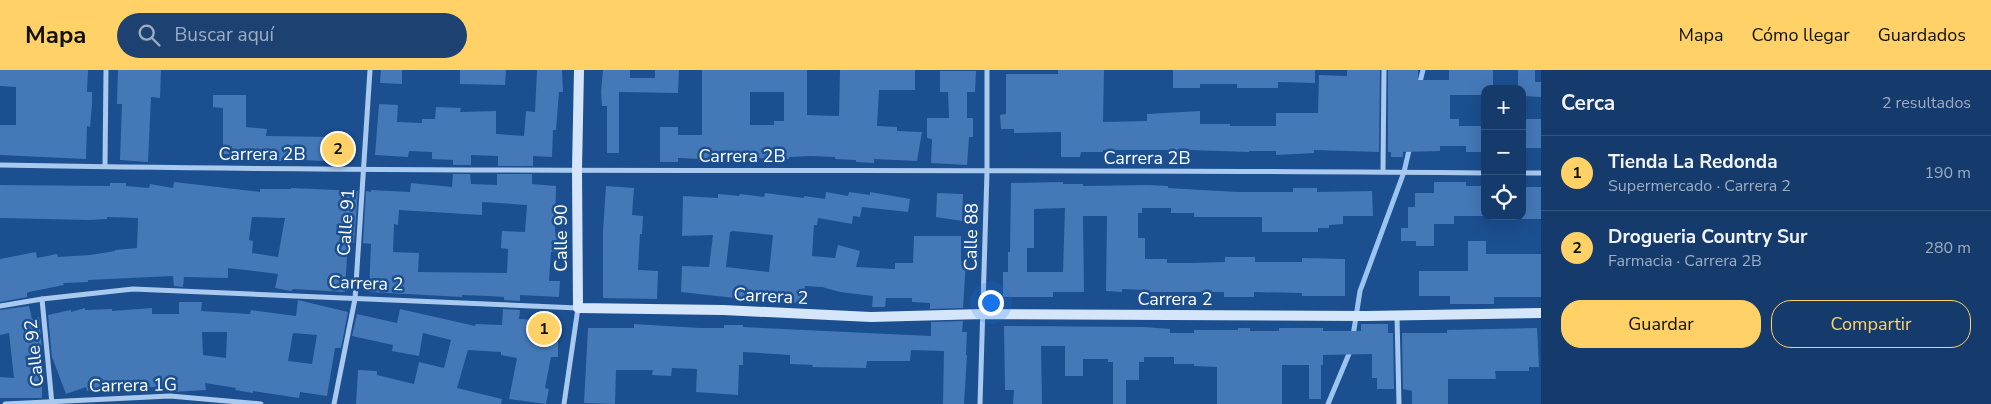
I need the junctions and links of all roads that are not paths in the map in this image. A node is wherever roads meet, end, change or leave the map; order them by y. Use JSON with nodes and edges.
{"nodes":[{"id":1,"x":106,"y":70,"type":"edge"},
{"id":2,"x":370,"y":70,"type":"edge"},
{"id":3,"x":579,"y":70,"type":"edge"},
{"id":4,"x":987,"y":70,"type":"edge"},
{"id":5,"x":1384,"y":70,"type":"edge"},
{"id":6,"x":0,"y":164,"type":"edge"},
{"id":7,"x":105,"y":166,"type":"junction"},
{"id":8,"x":364,"y":168,"type":"junction"},
{"id":9,"x":577,"y":169,"type":"junction"},
{"id":10,"x":1383,"y":171,"type":"junction"},
{"id":11,"x":987,"y":172,"type":"junction"},
{"id":12,"x":1481,"y":173,"type":"edge"},
{"id":13,"x":1526,"y":173,"type":"edge"},
{"id":14,"x":1541,"y":173,"type":"edge"},
{"id":15,"x":42,"y":298,"type":"junction"},
{"id":16,"x":355,"y":298,"type":"junction"},
{"id":17,"x":0,"y":306,"type":"edge"},
{"id":18,"x":578,"y":308,"type":"junction"},
{"id":19,"x":1541,"y":312,"type":"edge"},
{"id":20,"x":983,"y":314,"type":"junction"},
{"id":21,"x":1397,"y":315,"type":"junction"},
{"id":22,"x":52,"y":403,"type":"edge"},
{"id":23,"x":5,"y":404,"type":"edge"},
{"id":24,"x":261,"y":404,"type":"edge"},
{"id":25,"x":334,"y":404,"type":"edge"},
{"id":26,"x":564,"y":404,"type":"edge"},
{"id":27,"x":980,"y":404,"type":"edge"},
{"id":28,"x":1399,"y":404,"type":"edge"}],
"edges":[{"from":1,"to":7,"type":"street"},
{"from":2,"to":8,"type":"street","name":"Calle 91"},
{"from":3,"to":9,"type":"street","name":"Calle 90"},
{"from":4,"to":11,"type":"street","name":"Calle 88"},
{"from":5,"to":10,"type":"street"},
{"from":6,"to":7,"type":"street","name":"Carrera 2B"},
{"from":7,"to":8,"type":"street","name":"Carrera 2B"},
{"from":8,"to":9,"type":"street","name":"Carrera 2B"},
{"from":8,"to":16,"type":"street","name":"Calle 91"},
{"from":9,"to":11,"type":"street","name":"Carrera 2B"},
{"from":9,"to":18,"type":"street","name":"Calle 90"},
{"from":10,"to":11,"type":"street","name":"Carrera 2B"},
{"from":10,"to":12,"type":"street","name":"Carrera 2B"},
{"from":11,"to":20,"type":"street","name":"Calle 88"},
{"from":13,"to":14,"type":"street"},
{"from":15,"to":16,"type":"street","name":"Carrera 2"},
{"from":15,"to":17,"type":"street","name":"Carrera 2"},
{"from":15,"to":22,"type":"street","name":"Calle 92"},
{"from":16,"to":18,"type":"street","name":"Carrera 2"},
{"from":16,"to":25,"type":"street","name":"Calle 91"},
{"from":18,"to":20,"type":"street","name":"Carrera 2"},
{"from":18,"to":26,"type":"street","name":"Calle 90"},
{"from":19,"to":21,"type":"street","name":"Carrera 2"},
{"from":20,"to":21,"type":"street","name":"Carrera 2"},
{"from":20,"to":27,"type":"street","name":"Calle 88"},
{"from":21,"to":28,"type":"street"},
{"from":22,"to":23,"type":"street","name":"Carrera 1G"},
{"from":22,"to":24,"type":"street","name":"Carrera 1G"}]}
